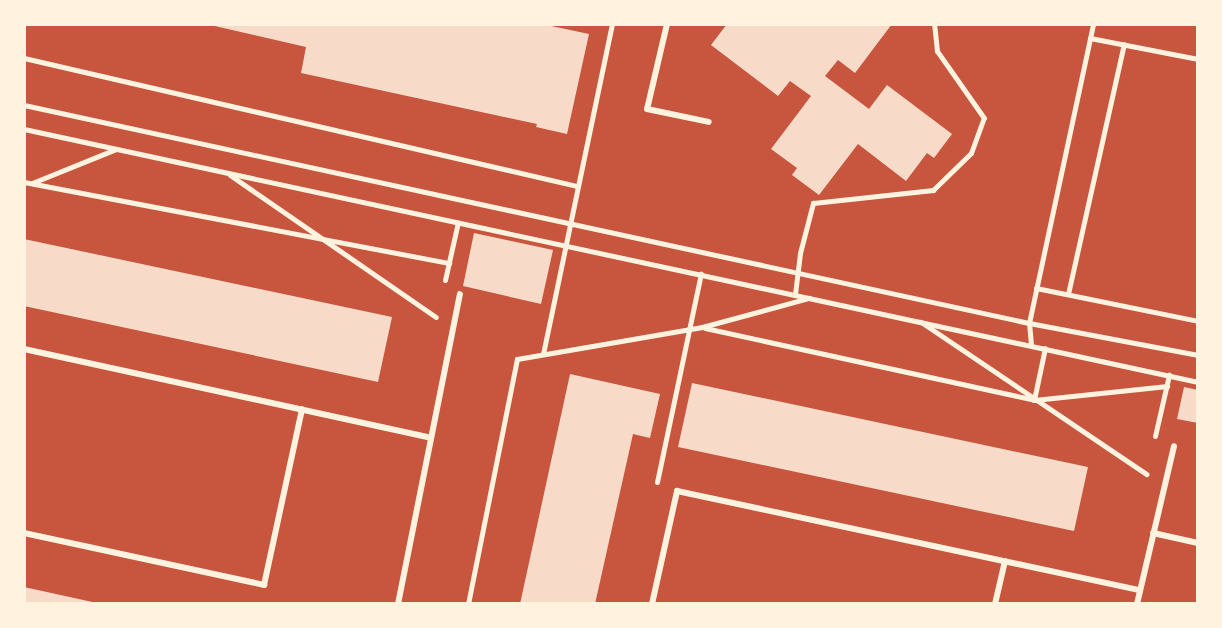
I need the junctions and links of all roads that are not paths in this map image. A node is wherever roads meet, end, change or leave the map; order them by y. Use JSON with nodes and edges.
{"nodes":[{"id":1,"x":667,"y":24,"type":"edge"},
{"id":2,"x":709,"y":122,"type":"dead end"},
{"id":3,"x":460,"y":294,"type":"dead end"},
{"id":4,"x":24,"y":349,"type":"edge"},
{"id":5,"x":302,"y":409,"type":"junction"},
{"id":6,"x":429,"y":437,"type":"junction"},
{"id":7,"x":1174,"y":446,"type":"dead end"},
{"id":8,"x":24,"y":533,"type":"edge"},
{"id":9,"x":1153,"y":533,"type":"junction"},
{"id":10,"x":1198,"y":543,"type":"edge"},
{"id":11,"x":1005,"y":561,"type":"junction"},
{"id":12,"x":1140,"y":590,"type":"junction"},
{"id":13,"x":398,"y":604,"type":"edge"},
{"id":14,"x":652,"y":604,"type":"edge"},
{"id":15,"x":995,"y":604,"type":"edge"},
{"id":16,"x":1137,"y":604,"type":"edge"}],
"edges":[{"from":1,"to":2,"type":"lane"},
{"from":3,"to":6,"type":"lane"},
{"from":4,"to":5,"type":"lane"},
{"from":5,"to":6,"type":"lane"},
{"from":5,"to":8,"type":"lane"},
{"from":6,"to":13,"type":"lane"},
{"from":7,"to":9,"type":"lane"},
{"from":9,"to":10,"type":"lane"},
{"from":9,"to":12,"type":"lane"},
{"from":11,"to":12,"type":"lane"},
{"from":11,"to":14,"type":"lane"},
{"from":11,"to":15,"type":"lane"},
{"from":12,"to":16,"type":"lane"}]}
